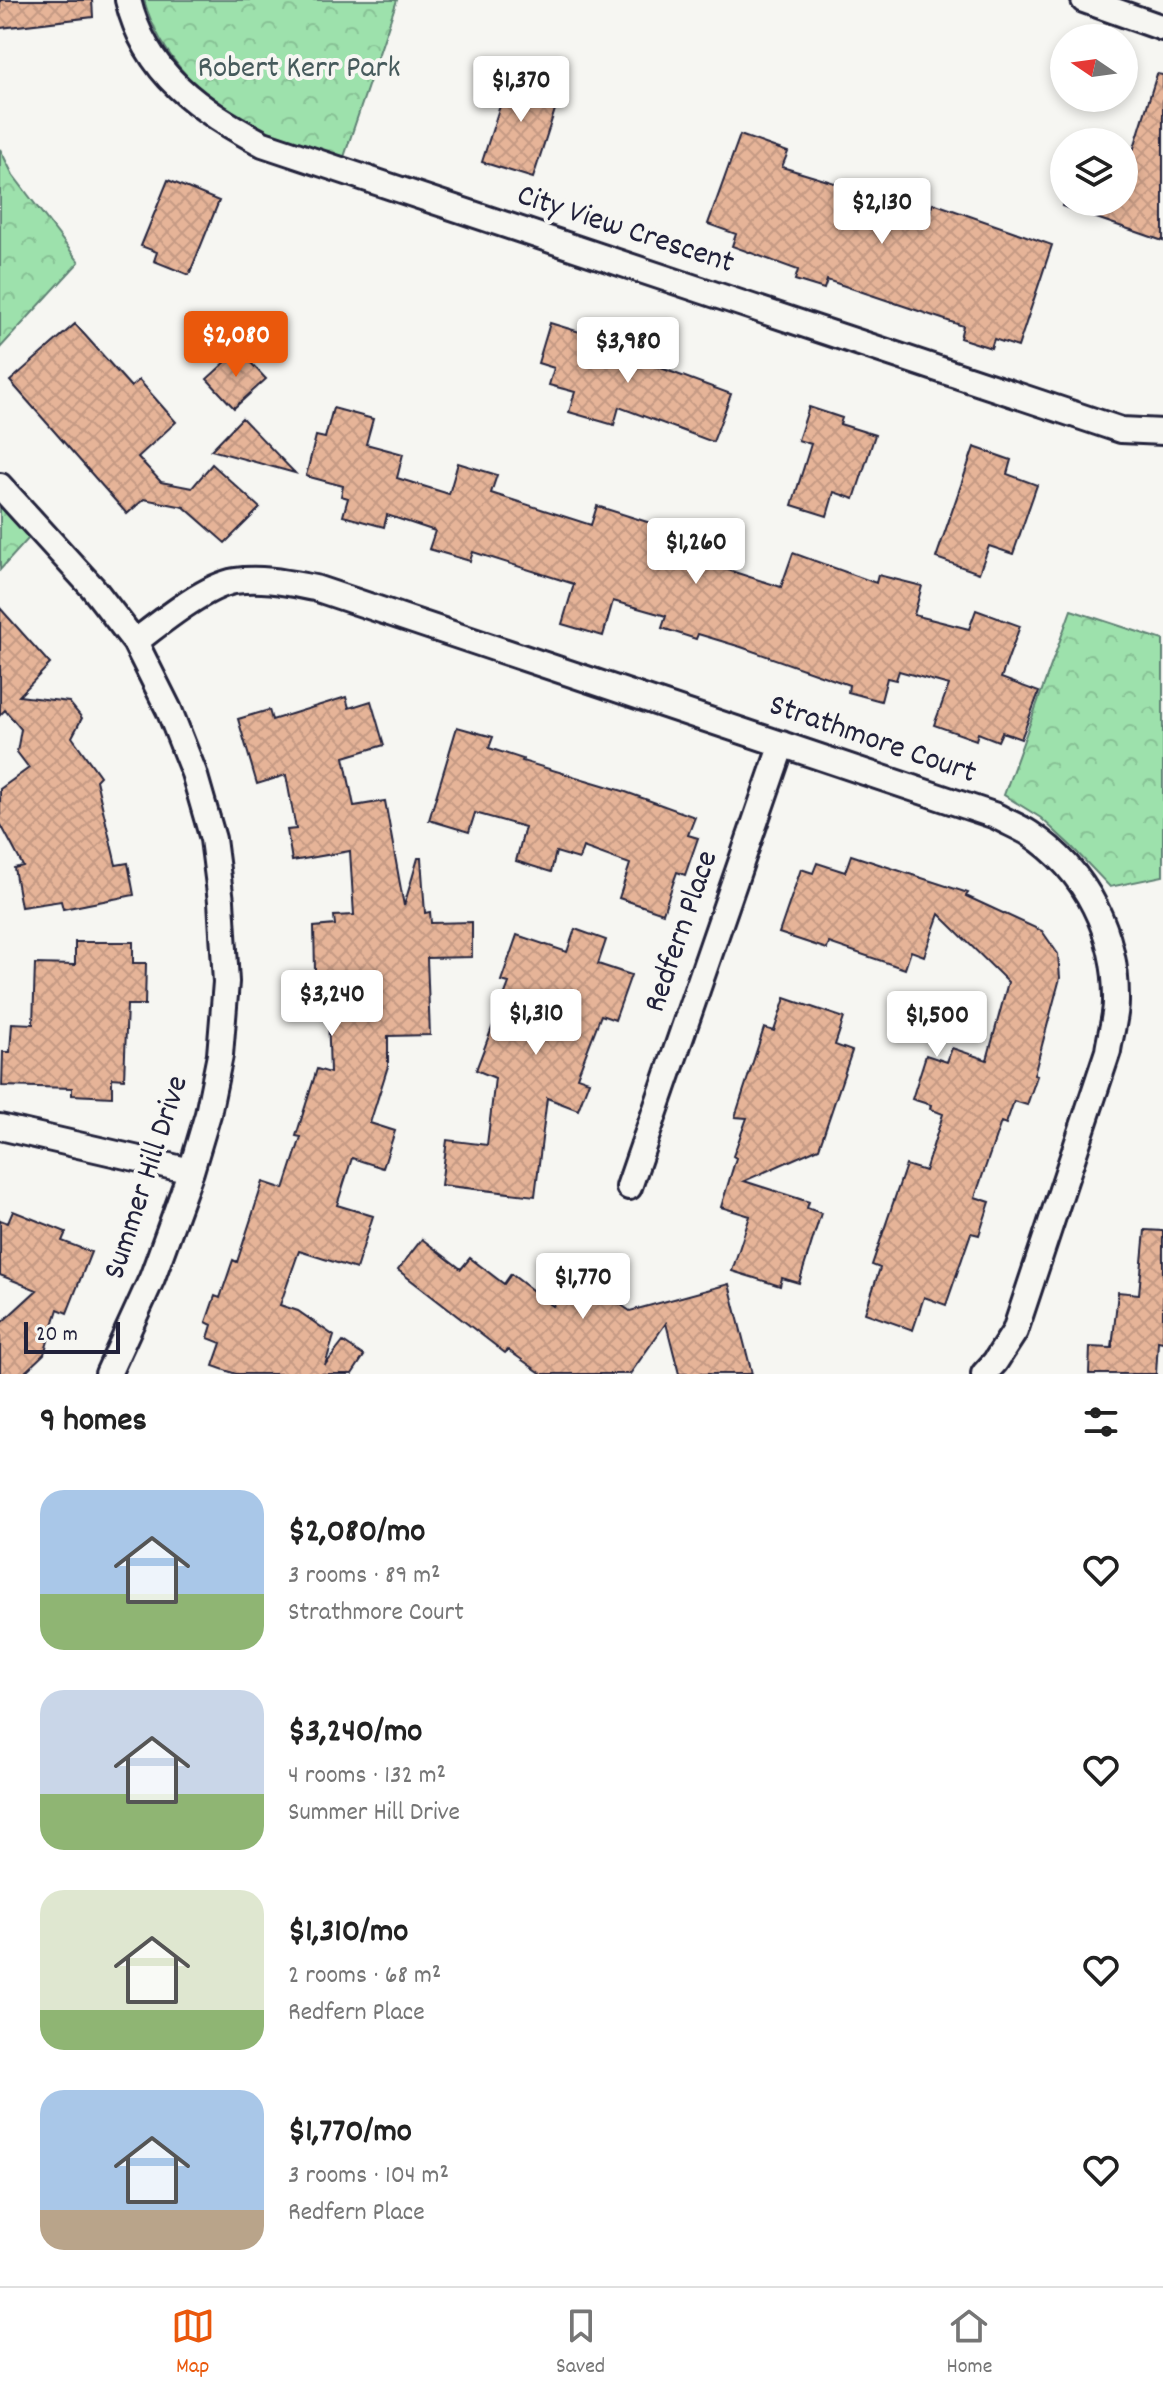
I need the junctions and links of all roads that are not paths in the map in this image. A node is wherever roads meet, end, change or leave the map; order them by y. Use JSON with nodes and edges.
{"nodes":[{"id":1,"x":128,"y":0,"type":"edge"},
{"id":2,"x":1084,"y":0,"type":"edge"},
{"id":3,"x":1163,"y":28,"type":"edge"},
{"id":4,"x":1163,"y":432,"type":"edge"},
{"id":5,"x":0,"y":486,"type":"edge"},
{"id":6,"x":135,"y":642,"type":"junction"},
{"id":7,"x":782,"y":744,"type":"junction"},
{"id":8,"x":0,"y":1127,"type":"edge"},
{"id":9,"x":191,"y":1171,"type":"junction"},
{"id":10,"x":629,"y":1187,"type":"dead end"},
{"id":11,"x":116,"y":1371,"type":"edge"},
{"id":12,"x":984,"y":1374,"type":"edge"}],
"edges":[{"from":1,"to":4,"type":"street","name":"City View Crescent"},
{"from":2,"to":3,"type":"street"},
{"from":5,"to":6,"type":"street","name":"Summer Hill Drive"},
{"from":6,"to":7,"type":"street","name":"Strathmore Court"},
{"from":6,"to":9,"type":"street","name":"Summer Hill Drive"},
{"from":7,"to":10,"type":"street","name":"Redfern Place"},
{"from":7,"to":12,"type":"street","name":"Strathmore Court"},
{"from":8,"to":9,"type":"street"},
{"from":9,"to":11,"type":"street","name":"Summer Hill Drive"}]}
